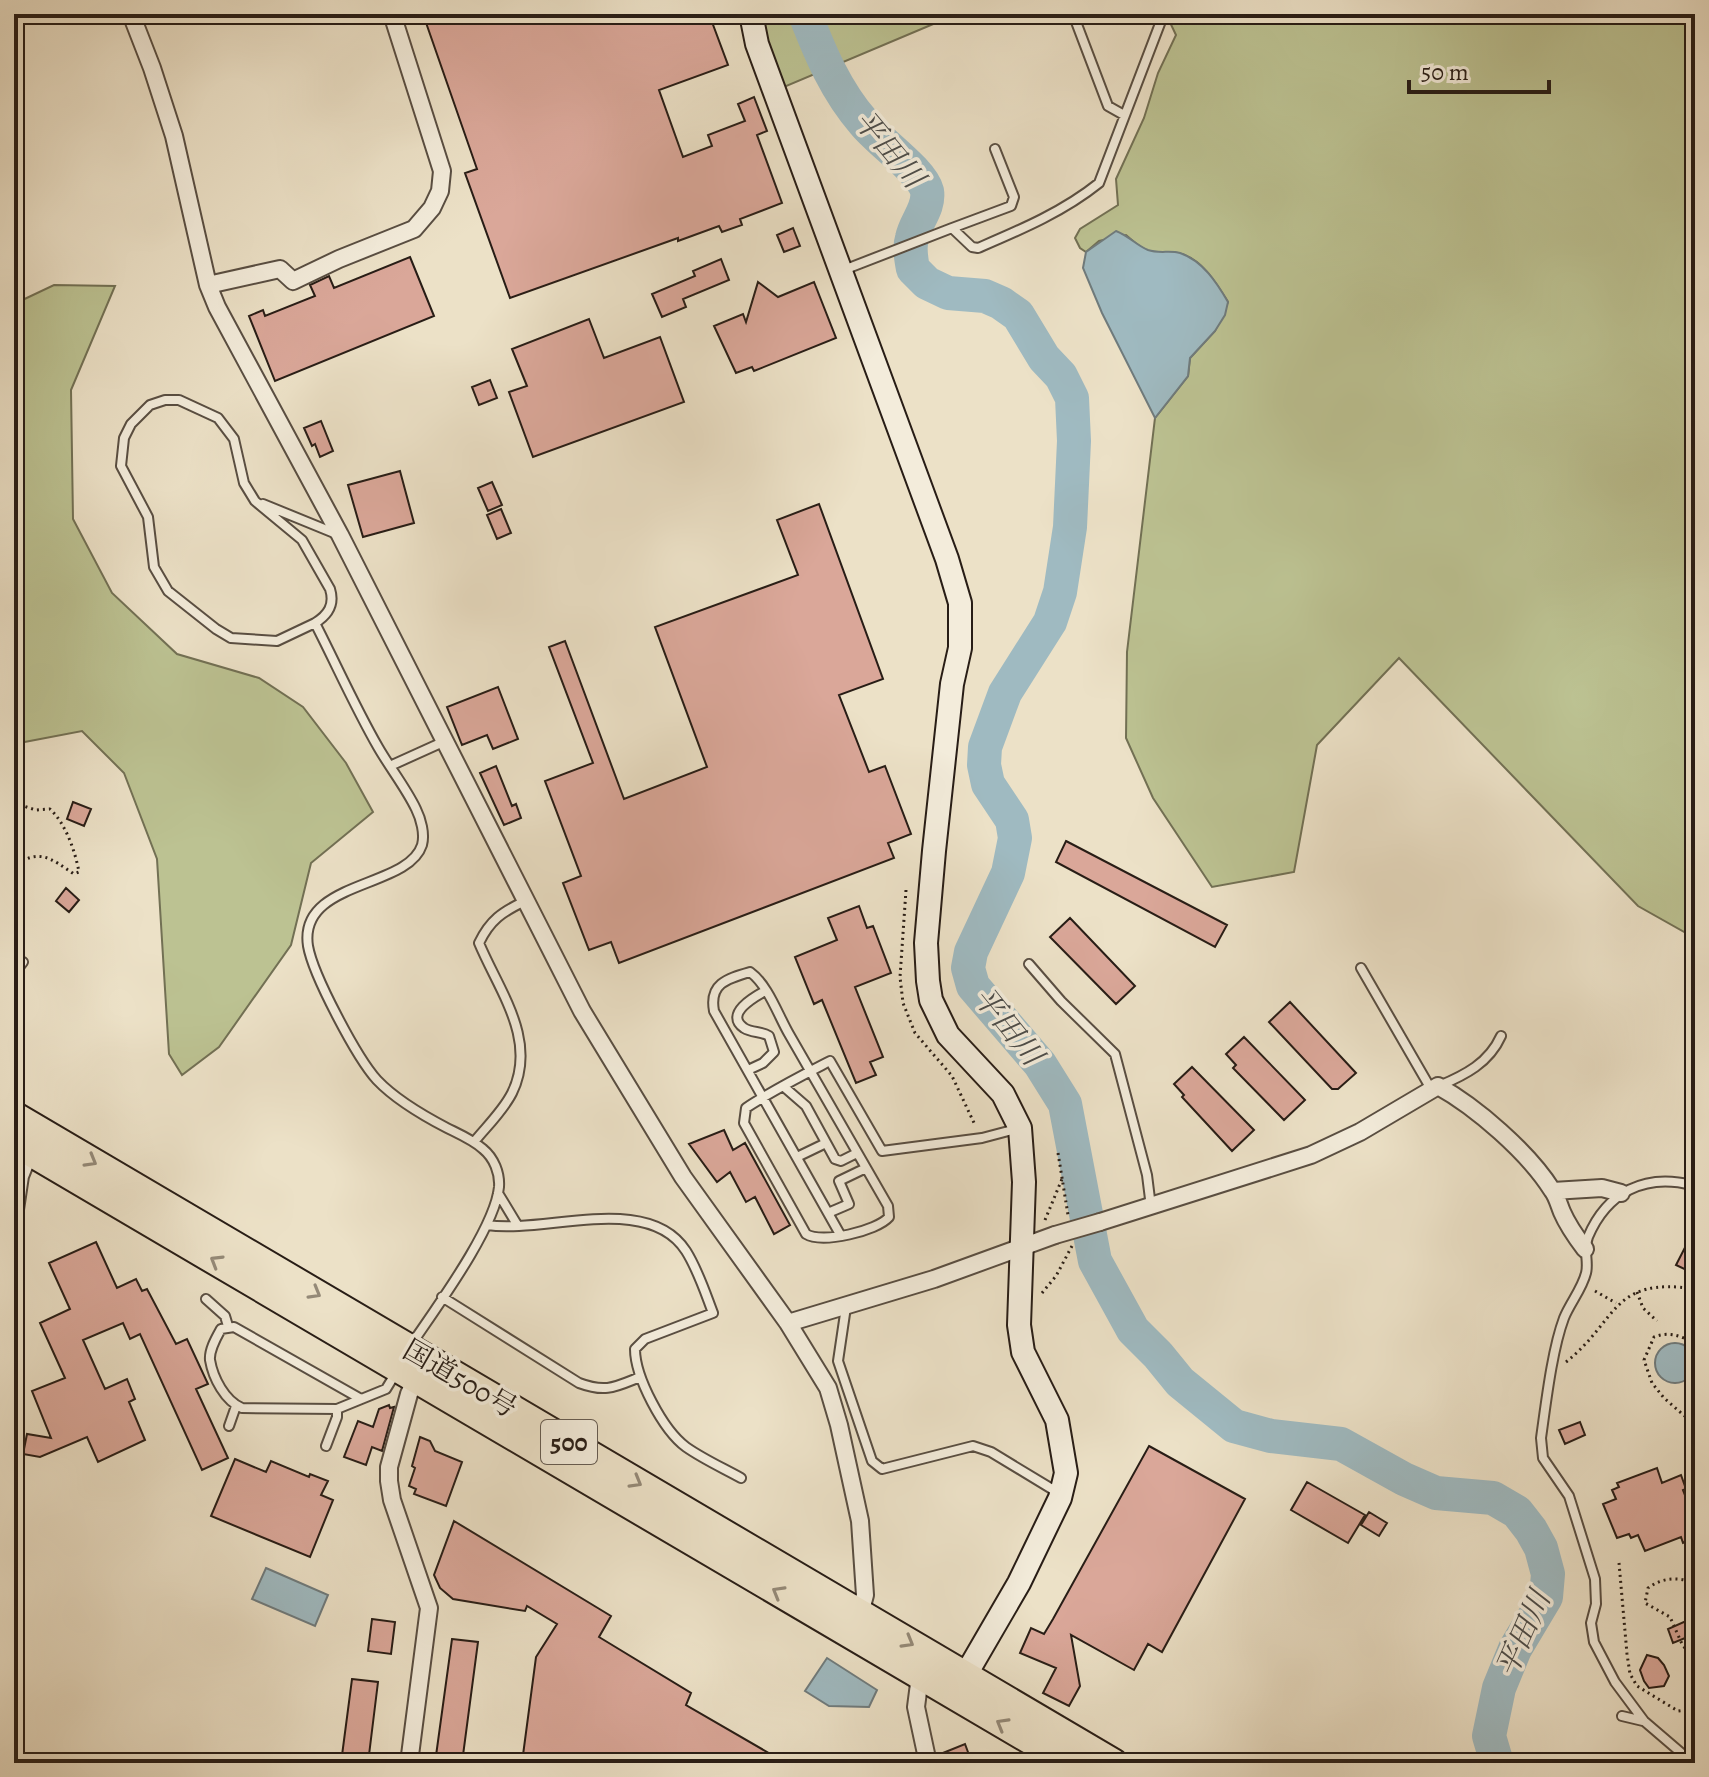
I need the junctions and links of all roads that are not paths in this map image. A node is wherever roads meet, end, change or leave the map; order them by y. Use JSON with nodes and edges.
{"nodes":[{"id":1,"x":131,"y":14,"type":"edge"},
{"id":2,"x":392,"y":14,"type":"edge"},
{"id":3,"x":751,"y":14,"type":"edge"},
{"id":4,"x":1073,"y":14,"type":"edge"},
{"id":5,"x":1158,"y":14,"type":"edge"},
{"id":6,"x":1124,"y":115,"type":"junction"},
{"id":7,"x":995,"y":149,"type":"dead end"},
{"id":8,"x":952,"y":228,"type":"junction"},
{"id":9,"x":845,"y":270,"type":"junction"},
{"id":10,"x":208,"y":285,"type":"junction"},
{"id":11,"x":255,"y":501,"type":"junction"},
{"id":12,"x":340,"y":535,"type":"junction"},
{"id":13,"x":315,"y":623,"type":"junction"},
{"id":14,"x":443,"y":742,"type":"junction"},
{"id":15,"x":390,"y":766,"type":"junction"},
{"id":16,"x":525,"y":901,"type":"junction"},
{"id":17,"x":23,"y":962,"type":"dead end"},
{"id":18,"x":1029,"y":964,"type":"dead end"},
{"id":19,"x":1361,"y":968,"type":"dead end"},
{"id":20,"x":14,"y":974,"type":"edge"},
{"id":21,"x":765,"y":991,"type":"junction"},
{"id":22,"x":1501,"y":1036,"type":"dead end"},
{"id":23,"x":748,"y":1070,"type":"junction"},
{"id":24,"x":811,"y":1071,"type":"junction"},
{"id":25,"x":783,"y":1086,"type":"junction"},
{"id":26,"x":1435,"y":1087,"type":"junction"},
{"id":27,"x":764,"y":1096,"type":"junction"},
{"id":28,"x":14,"y":1116,"type":"edge"},
{"id":29,"x":1020,"y":1128,"type":"junction"},
{"id":30,"x":474,"y":1142,"type":"junction"},
{"id":31,"x":826,"y":1143,"type":"junction"},
{"id":32,"x":22,"y":1146,"type":"edge"},
{"id":33,"x":857,"y":1153,"type":"junction"},
{"id":34,"x":797,"y":1157,"type":"junction"},
{"id":35,"x":866,"y":1168,"type":"junction"},
{"id":36,"x":1695,"y":1179,"type":"edge"},
{"id":37,"x":1553,"y":1191,"type":"junction"},
{"id":38,"x":498,"y":1192,"type":"junction"},
{"id":39,"x":1621,"y":1193,"type":"junction"},
{"id":40,"x":1151,"y":1207,"type":"junction"},
{"id":41,"x":828,"y":1213,"type":"junction"},
{"id":42,"x":14,"y":1216,"type":"edge"},
{"id":43,"x":487,"y":1225,"type":"junction"},
{"id":44,"x":518,"y":1226,"type":"junction"},
{"id":45,"x":841,"y":1236,"type":"junction"},
{"id":46,"x":1023,"y":1245,"type":"junction"},
{"id":47,"x":1585,"y":1249,"type":"junction"},
{"id":48,"x":442,"y":1297,"type":"junction"},
{"id":49,"x":206,"y":1299,"type":"dead end"},
{"id":50,"x":846,"y":1307,"type":"junction"},
{"id":51,"x":788,"y":1323,"type":"junction"},
{"id":52,"x":228,"y":1326,"type":"junction"},
{"id":53,"x":412,"y":1364,"type":"junction"},
{"id":54,"x":640,"y":1377,"type":"junction"},
{"id":55,"x":361,"y":1399,"type":"junction"},
{"id":56,"x":236,"y":1406,"type":"junction"},
{"id":57,"x":337,"y":1409,"type":"junction"},
{"id":58,"x":229,"y":1426,"type":"dead end"},
{"id":59,"x":326,"y":1446,"type":"dead end"},
{"id":60,"x":741,"y":1478,"type":"dead end"},
{"id":61,"x":1061,"y":1494,"type":"junction"},
{"id":62,"x":860,"y":1614,"type":"junction"},
{"id":63,"x":920,"y":1676,"type":"junction"},
{"id":64,"x":961,"y":1687,"type":"junction"},
{"id":65,"x":1622,"y":1716,"type":"dead end"},
{"id":66,"x":1644,"y":1721,"type":"junction"},
{"id":67,"x":409,"y":1763,"type":"edge"},
{"id":68,"x":928,"y":1763,"type":"edge"},
{"id":69,"x":1070,"y":1763,"type":"edge"},
{"id":70,"x":1113,"y":1763,"type":"edge"},
{"id":71,"x":1693,"y":1763,"type":"edge"}],
"edges":[{"from":1,"to":10,"type":"street"},
{"from":2,"to":10,"type":"street"},
{"from":3,"to":9,"type":"street"},
{"from":4,"to":6,"type":"lane"},
{"from":5,"to":6,"type":"lane"},
{"from":6,"to":8,"type":"lane"},
{"from":7,"to":8,"type":"lane"},
{"from":8,"to":9,"type":"lane"},
{"from":9,"to":29,"type":"street"},
{"from":10,"to":12,"type":"street"},
{"from":11,"to":12,"type":"lane"},
{"from":11,"to":13,"type":"lane"},
{"from":11,"to":13,"type":"lane"},
{"from":12,"to":14,"type":"street"},
{"from":13,"to":15,"type":"lane"},
{"from":14,"to":15,"type":"lane"},
{"from":14,"to":16,"type":"street"},
{"from":15,"to":30,"type":"lane"},
{"from":16,"to":30,"type":"lane"},
{"from":16,"to":51,"type":"street"},
{"from":17,"to":20,"type":"lane"},
{"from":18,"to":40,"type":"lane"},
{"from":19,"to":26,"type":"lane"},
{"from":21,"to":23,"type":"lane"},
{"from":21,"to":23,"type":"lane"},
{"from":21,"to":24,"type":"lane"},
{"from":22,"to":26,"type":"lane"},
{"from":23,"to":27,"type":"lane"},
{"from":24,"to":25,"type":"lane"},
{"from":24,"to":29,"type":"lane"},
{"from":24,"to":33,"type":"lane"},
{"from":25,"to":27,"type":"lane"},
{"from":25,"to":31,"type":"lane"},
{"from":26,"to":37,"type":"street"},
{"from":26,"to":40,"type":"street"},
{"from":27,"to":34,"type":"lane"},
{"from":27,"to":45,"type":"lane"},
{"from":28,"to":53,"type":"highway","name":"国道500号","number":"500","one_way":true},
{"from":29,"to":46,"type":"street"},
{"from":30,"to":38,"type":"lane"},
{"from":31,"to":33,"type":"lane"},
{"from":31,"to":34,"type":"lane"},
{"from":32,"to":42,"type":"street"},
{"from":53,"to":32,"type":"highway","name":"国道500号","number":"500","one_way":true},
{"from":33,"to":35,"type":"lane"},
{"from":34,"to":41,"type":"lane"},
{"from":35,"to":41,"type":"lane"},
{"from":35,"to":45,"type":"lane"},
{"from":36,"to":39,"type":"lane"},
{"from":37,"to":39,"type":"street"},
{"from":37,"to":47,"type":"street"},
{"from":38,"to":43,"type":"lane"},
{"from":38,"to":44,"type":"lane"},
{"from":39,"to":47,"type":"lane"},
{"from":40,"to":46,"type":"street","bridge":true},
{"from":41,"to":45,"type":"lane"},
{"from":43,"to":44,"type":"lane"},
{"from":43,"to":48,"type":"lane"},
{"from":44,"to":54,"type":"lane"},
{"from":46,"to":50,"type":"street"},
{"from":46,"to":61,"type":"street"},
{"from":47,"to":66,"type":"lane"},
{"from":48,"to":53,"type":"lane"},
{"from":48,"to":54,"type":"lane"},
{"from":49,"to":52,"type":"lane"},
{"from":50,"to":51,"type":"street"},
{"from":50,"to":61,"type":"lane"},
{"from":51,"to":62,"type":"street"},
{"from":52,"to":55,"type":"lane"},
{"from":52,"to":56,"type":"lane"},
{"from":53,"to":55,"type":"lane"},
{"from":53,"to":62,"type":"highway","name":"国道500号","number":"500","one_way":true},
{"from":63,"to":53,"type":"highway","name":"国道500号","number":"500","one_way":true},
{"from":53,"to":67,"type":"street"},
{"from":54,"to":60,"type":"lane"},
{"from":55,"to":57,"type":"lane"},
{"from":56,"to":57,"type":"lane"},
{"from":56,"to":58,"type":"lane"},
{"from":57,"to":59,"type":"lane"},
{"from":61,"to":64,"type":"street"},
{"from":62,"to":64,"type":"highway","name":"国道500号","number":"500","one_way":true},
{"from":63,"to":64,"type":"highway","name":"国道500号","number":"500"},
{"from":63,"to":68,"type":"street"},
{"from":69,"to":64,"type":"highway","name":"国道500号","number":"500","one_way":true},
{"from":64,"to":70,"type":"highway","name":"国道500号","number":"500"},
{"from":65,"to":66,"type":"lane"},
{"from":66,"to":71,"type":"lane"}]}
